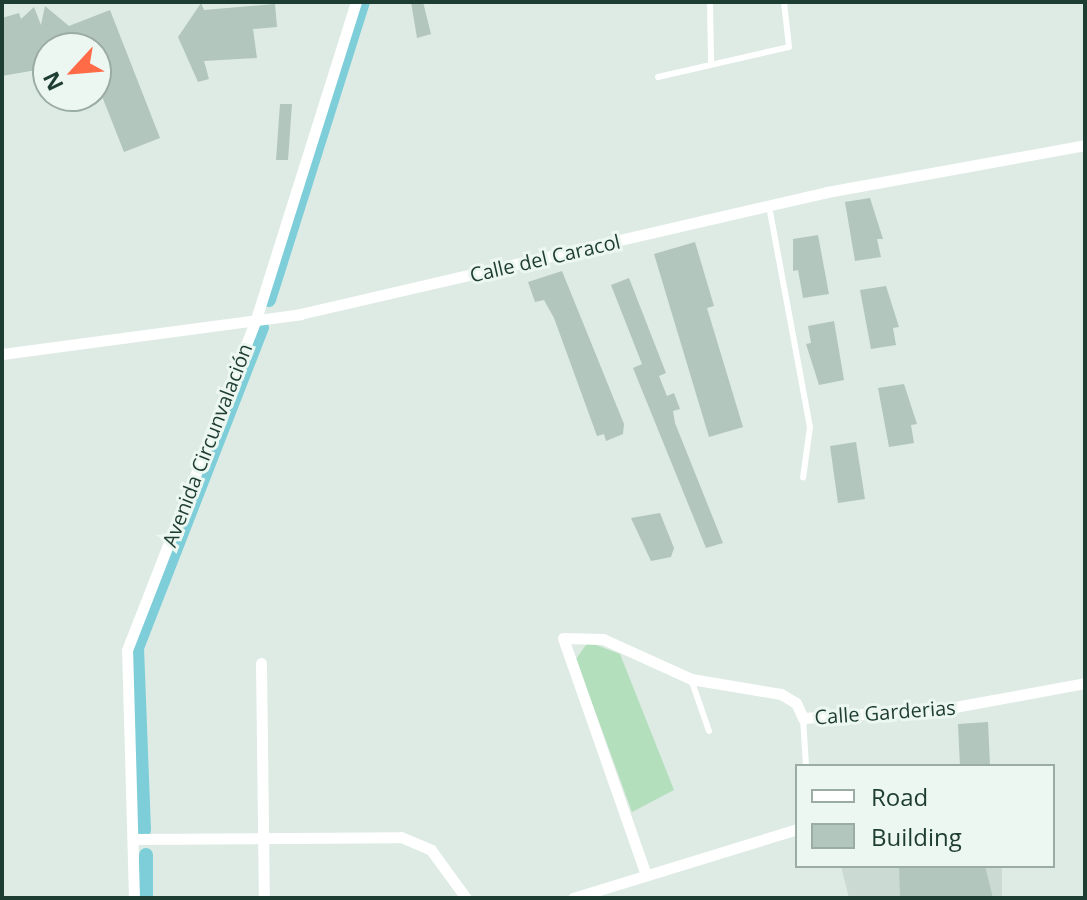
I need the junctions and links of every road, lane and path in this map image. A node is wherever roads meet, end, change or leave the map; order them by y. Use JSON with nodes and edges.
{"nodes":[{"id":1,"x":356,"y":2,"type":"edge"},
{"id":2,"x":710,"y":2,"type":"edge"},
{"id":3,"x":784,"y":2,"type":"edge"},
{"id":4,"x":711,"y":61,"type":"junction"},
{"id":5,"x":658,"y":77,"type":"dead end"},
{"id":6,"x":1085,"y":145,"type":"edge"},
{"id":7,"x":769,"y":206,"type":"junction"},
{"id":8,"x":256,"y":319,"type":"junction"},
{"id":9,"x":2,"y":354,"type":"edge"},
{"id":10,"x":803,"y":478,"type":"dead end"},
{"id":11,"x":261,"y":663,"type":"dead end"},
{"id":12,"x":691,"y":679,"type":"junction"},
{"id":13,"x":1085,"y":683,"type":"edge"},
{"id":14,"x":803,"y":718,"type":"junction"},
{"id":15,"x":709,"y":731,"type":"dead end"},
{"id":16,"x":806,"y":764,"type":"edge"},
{"id":17,"x":795,"y":830,"type":"edge"},
{"id":18,"x":133,"y":839,"type":"junction"},
{"id":19,"x":263,"y":839,"type":"junction"},
{"id":20,"x":646,"y":875,"type":"junction"},
{"id":21,"x":134,"y":898,"type":"edge"},
{"id":22,"x":264,"y":898,"type":"edge"},
{"id":23,"x":466,"y":898,"type":"edge"},
{"id":24,"x":573,"y":898,"type":"edge"}],
"edges":[{"from":1,"to":8,"type":"street","name":"Avenida Circunvalación"},
{"from":2,"to":4,"type":"lane"},
{"from":3,"to":4,"type":"lane"},
{"from":4,"to":5,"type":"lane"},
{"from":6,"to":7,"type":"street","name":"Calle del Caracol"},
{"from":7,"to":8,"type":"street","name":"Calle del Caracol"},
{"from":7,"to":10,"type":"lane"},
{"from":8,"to":9,"type":"street","name":"Calle del Caracol"},
{"from":8,"to":18,"type":"street","name":"Avenida Circunvalación"},
{"from":11,"to":19,"type":"street"},
{"from":12,"to":14,"type":"street","name":"Calle Garderias"},
{"from":12,"to":15,"type":"lane"},
{"from":12,"to":20,"type":"street","name":"Calle Garderias"},
{"from":13,"to":14,"type":"street","name":"Calle Garderias"},
{"from":14,"to":16,"type":"lane"},
{"from":17,"to":20,"type":"street"},
{"from":18,"to":19,"type":"street"},
{"from":18,"to":21,"type":"street","name":"Avenida Circunvalación"},
{"from":19,"to":22,"type":"street"},
{"from":19,"to":23,"type":"street"},
{"from":20,"to":24,"type":"street"}]}
